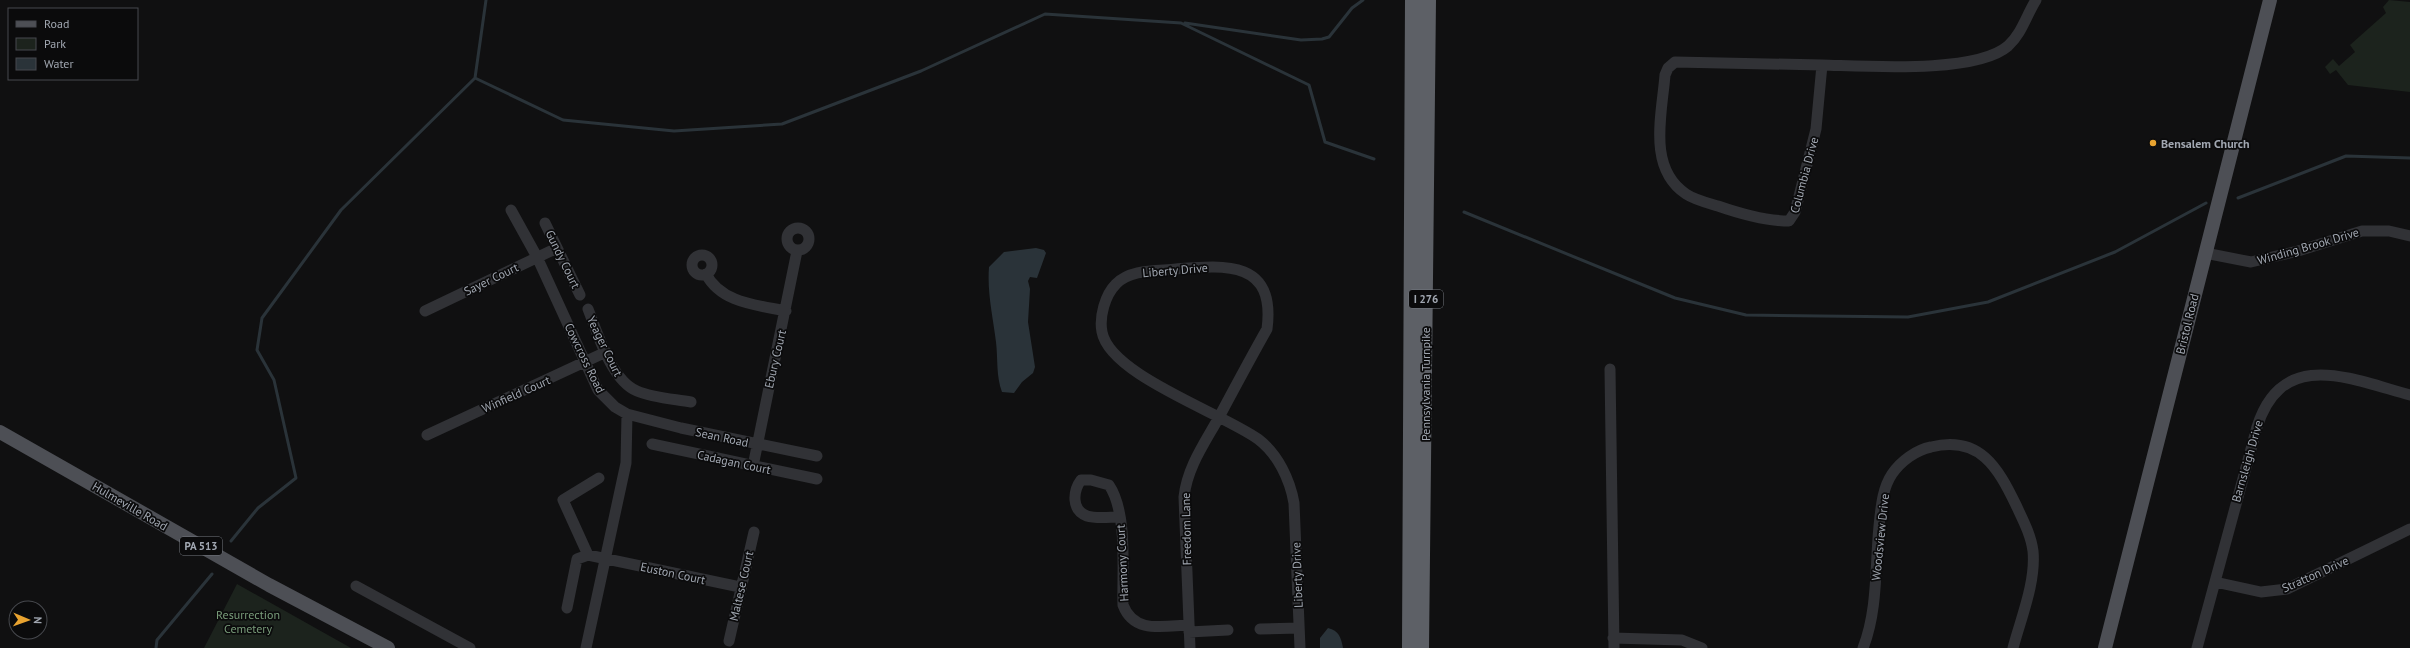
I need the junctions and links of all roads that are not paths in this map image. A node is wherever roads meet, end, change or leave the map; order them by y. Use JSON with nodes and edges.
{"nodes":[{"id":1,"x":1413,"y":0,"type":"edge"},
{"id":2,"x":1428,"y":0,"type":"edge"},
{"id":3,"x":2036,"y":0,"type":"edge"},
{"id":4,"x":2270,"y":0,"type":"edge"},
{"id":5,"x":1822,"y":65,"type":"junction"},
{"id":6,"x":511,"y":210,"type":"dead end"},
{"id":7,"x":545,"y":223,"type":"dead end"},
{"id":8,"x":2410,"y":236,"type":"edge"},
{"id":9,"x":557,"y":248,"type":"junction"},
{"id":10,"x":797,"y":250,"type":"dead end"},
{"id":11,"x":2205,"y":253,"type":"junction"},
{"id":12,"x":537,"y":257,"type":"junction"},
{"id":13,"x":706,"y":274,"type":"dead end"},
{"id":14,"x":580,"y":295,"type":"dead end"},
{"id":15,"x":588,"y":309,"type":"dead end"},
{"id":16,"x":425,"y":311,"type":"dead end"},
{"id":17,"x":786,"y":311,"type":"junction"},
{"id":18,"x":606,"y":352,"type":"junction"},
{"id":19,"x":585,"y":363,"type":"junction"},
{"id":20,"x":1610,"y":369,"type":"dead end"},
{"id":21,"x":2410,"y":395,"type":"edge"},
{"id":22,"x":691,"y":402,"type":"dead end"},
{"id":23,"x":627,"y":414,"type":"junction"},
{"id":24,"x":1218,"y":418,"type":"junction"},
{"id":25,"x":0,"y":432,"type":"edge"},
{"id":26,"x":426,"y":435,"type":"dead end"},
{"id":27,"x":652,"y":444,"type":"dead end"},
{"id":28,"x":757,"y":444,"type":"junction"},
{"id":29,"x":817,"y":456,"type":"dead end"},
{"id":30,"x":753,"y":466,"type":"junction"},
{"id":31,"x":599,"y":478,"type":"dead end"},
{"id":32,"x":817,"y":479,"type":"dead end"},
{"id":33,"x":1120,"y":517,"type":"dead end"},
{"id":34,"x":2410,"y":530,"type":"edge"},
{"id":35,"x":754,"y":532,"type":"dead end"},
{"id":36,"x":588,"y":555,"type":"junction"},
{"id":37,"x":605,"y":558,"type":"junction"},
{"id":38,"x":2215,"y":582,"type":"junction"},
{"id":39,"x":356,"y":586,"type":"dead end"},
{"id":40,"x":740,"y":588,"type":"junction"},
{"id":41,"x":568,"y":608,"type":"dead end"},
{"id":42,"x":1189,"y":628,"type":"junction"},
{"id":43,"x":1299,"y":628,"type":"junction"},
{"id":44,"x":1260,"y":629,"type":"dead end"},
{"id":45,"x":1228,"y":630,"type":"dead end"},
{"id":46,"x":729,"y":641,"type":"dead end"},
{"id":47,"x":1614,"y":643,"type":"edge"},
{"id":48,"x":388,"y":648,"type":"edge"},
{"id":49,"x":470,"y":648,"type":"edge"},
{"id":50,"x":586,"y":648,"type":"edge"},
{"id":51,"x":1190,"y":648,"type":"edge"},
{"id":52,"x":1300,"y":648,"type":"edge"},
{"id":53,"x":1410,"y":648,"type":"edge"},
{"id":54,"x":1421,"y":648,"type":"edge"},
{"id":55,"x":1702,"y":648,"type":"edge"},
{"id":56,"x":1863,"y":648,"type":"edge"},
{"id":57,"x":2012,"y":648,"type":"edge"},
{"id":58,"x":2105,"y":648,"type":"edge"},
{"id":59,"x":2198,"y":648,"type":"edge"}],
"edges":[{"from":1,"to":53,"type":"highway","name":"Pennsylvania Turnpike","number":"I 276"},
{"from":2,"to":54,"type":"highway","name":"Pennsylvania Turnpike","number":"I 276"},
{"from":3,"to":5,"type":"street","name":"Columbia Drive"},
{"from":4,"to":11,"type":"main road","name":"Bristol Road"},
{"from":5,"to":5,"type":"street","name":"Columbia Drive"},
{"from":6,"to":12,"type":"street","name":"Cowcross Road"},
{"from":7,"to":9,"type":"street","name":"Gundy Court"},
{"from":8,"to":11,"type":"street","name":"Winding Brook Drive"},
{"from":9,"to":12,"type":"street","name":"Sayer Court"},
{"from":9,"to":14,"type":"street","name":"Gundy Court"},
{"from":10,"to":17,"type":"street","name":"Ebury Court"},
{"from":11,"to":58,"type":"main road","name":"Bristol Road"},
{"from":12,"to":16,"type":"street","name":"Sayer Court"},
{"from":12,"to":19,"type":"street","name":"Cowcross Road"},
{"from":13,"to":17,"type":"street"},
{"from":15,"to":18,"type":"street","name":"Yeager Court"},
{"from":17,"to":28,"type":"street","name":"Ebury Court"},
{"from":18,"to":19,"type":"street","name":"Winfield Court"},
{"from":18,"to":22,"type":"street","name":"Yeager Court"},
{"from":19,"to":23,"type":"street","name":"Cowcross Road"},
{"from":19,"to":26,"type":"street","name":"Winfield Court"},
{"from":20,"to":47,"type":"street"},
{"from":21,"to":38,"type":"street","name":"Barnsleigh Drive"},
{"from":23,"to":28,"type":"street","name":"Sean Road"},
{"from":23,"to":37,"type":"street"},
{"from":24,"to":24,"type":"street","name":"Liberty Drive"},
{"from":24,"to":42,"type":"street","name":"Freedom Lane"},
{"from":24,"to":43,"type":"street","name":"Liberty Drive"},
{"from":25,"to":48,"type":"main road","name":"Hulmeville Road","number":"PA 513"},
{"from":27,"to":30,"type":"street","name":"Cadagan Court"},
{"from":28,"to":29,"type":"street","name":"Sean Road"},
{"from":28,"to":30,"type":"street","name":"Ebury Court"},
{"from":30,"to":32,"type":"street","name":"Cadagan Court"},
{"from":31,"to":36,"type":"street"},
{"from":33,"to":42,"type":"street","name":"Harmony Court"},
{"from":34,"to":38,"type":"street","name":"Stratton Drive"},
{"from":35,"to":40,"type":"street","name":"Maltese Court"},
{"from":36,"to":37,"type":"street"},
{"from":36,"to":41,"type":"street"},
{"from":37,"to":40,"type":"street","name":"Euston Court"},
{"from":37,"to":50,"type":"street"},
{"from":38,"to":59,"type":"street","name":"Barnsleigh Drive"},
{"from":39,"to":49,"type":"street"},
{"from":40,"to":46,"type":"street","name":"Maltese Court"},
{"from":42,"to":45,"type":"street","name":"Harmony Court"},
{"from":42,"to":51,"type":"street","name":"Freedom Lane"},
{"from":43,"to":44,"type":"street"},
{"from":43,"to":52,"type":"street","name":"Liberty Drive"},
{"from":47,"to":55,"type":"street"},
{"from":56,"to":57,"type":"street","name":"Woodsview Drive"}]}
